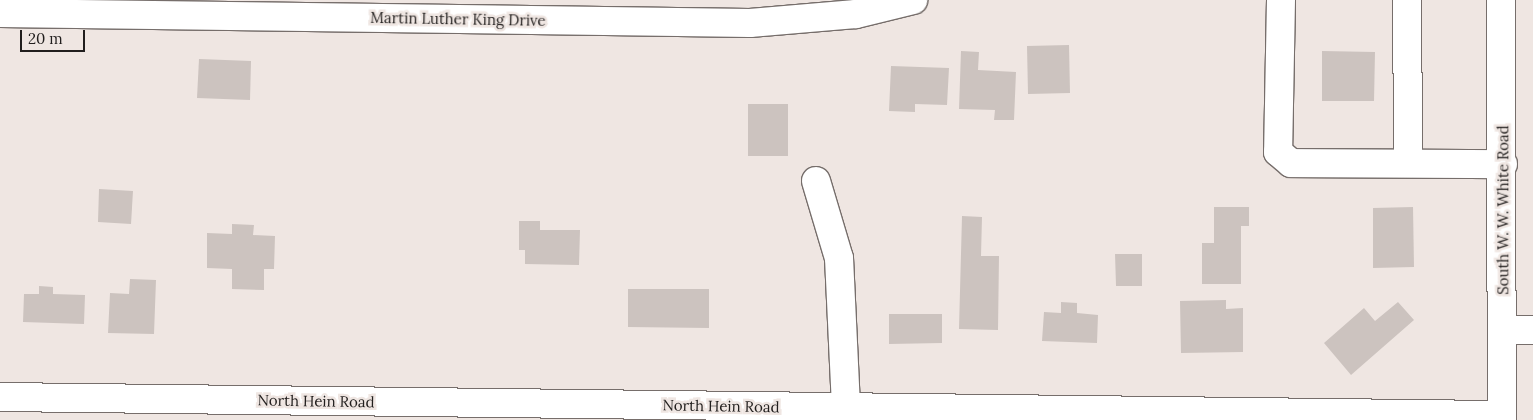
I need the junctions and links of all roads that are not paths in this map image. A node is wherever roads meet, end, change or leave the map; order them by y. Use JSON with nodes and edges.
{"nodes":[{"id":1,"x":913,"y":0,"type":"edge"},
{"id":2,"x":1281,"y":0,"type":"edge"},
{"id":3,"x":1407,"y":0,"type":"edge"},
{"id":4,"x":1501,"y":0,"type":"edge"},
{"id":5,"x":0,"y":13,"type":"edge"},
{"id":6,"x":1408,"y":163,"type":"junction"},
{"id":7,"x":1503,"y":164,"type":"junction"},
{"id":8,"x":816,"y":181,"type":"dead end"},
{"id":9,"x":1503,"y":330,"type":"junction"},
{"id":10,"x":1533,"y":330,"type":"edge"},
{"id":11,"x":0,"y":397,"type":"edge"},
{"id":12,"x":848,"y":412,"type":"edge"},
{"id":13,"x":942,"y":414,"type":"edge"},
{"id":14,"x":1109,"y":415,"type":"edge"},
{"id":15,"x":1196,"y":416,"type":"edge"},
{"id":16,"x":1293,"y":417,"type":"edge"},
{"id":17,"x":1502,"y":417,"type":"edge"}],
"edges":[{"from":1,"to":5,"type":"street","name":"Martin Luther King Drive"},
{"from":2,"to":6,"type":"street"},
{"from":3,"to":6,"type":"street"},
{"from":4,"to":7,"type":"street","name":"South W. W. White Road"},
{"from":6,"to":7,"type":"street"},
{"from":7,"to":9,"type":"street","name":"South W. W. White Road"},
{"from":8,"to":12,"type":"street"},
{"from":9,"to":10,"type":"street"},
{"from":9,"to":17,"type":"street","name":"South W. W. White Road"},
{"from":11,"to":12,"type":"street","name":"North Hein Road"},
{"from":12,"to":13,"type":"street","name":"North Hein Road"},
{"from":13,"to":14,"type":"street","name":"North Hein Road"},
{"from":14,"to":15,"type":"street","name":"North Hein Road"},
{"from":15,"to":16,"type":"street","name":"North Hein Road"},
{"from":16,"to":17,"type":"street","name":"North Hein Road"}]}
